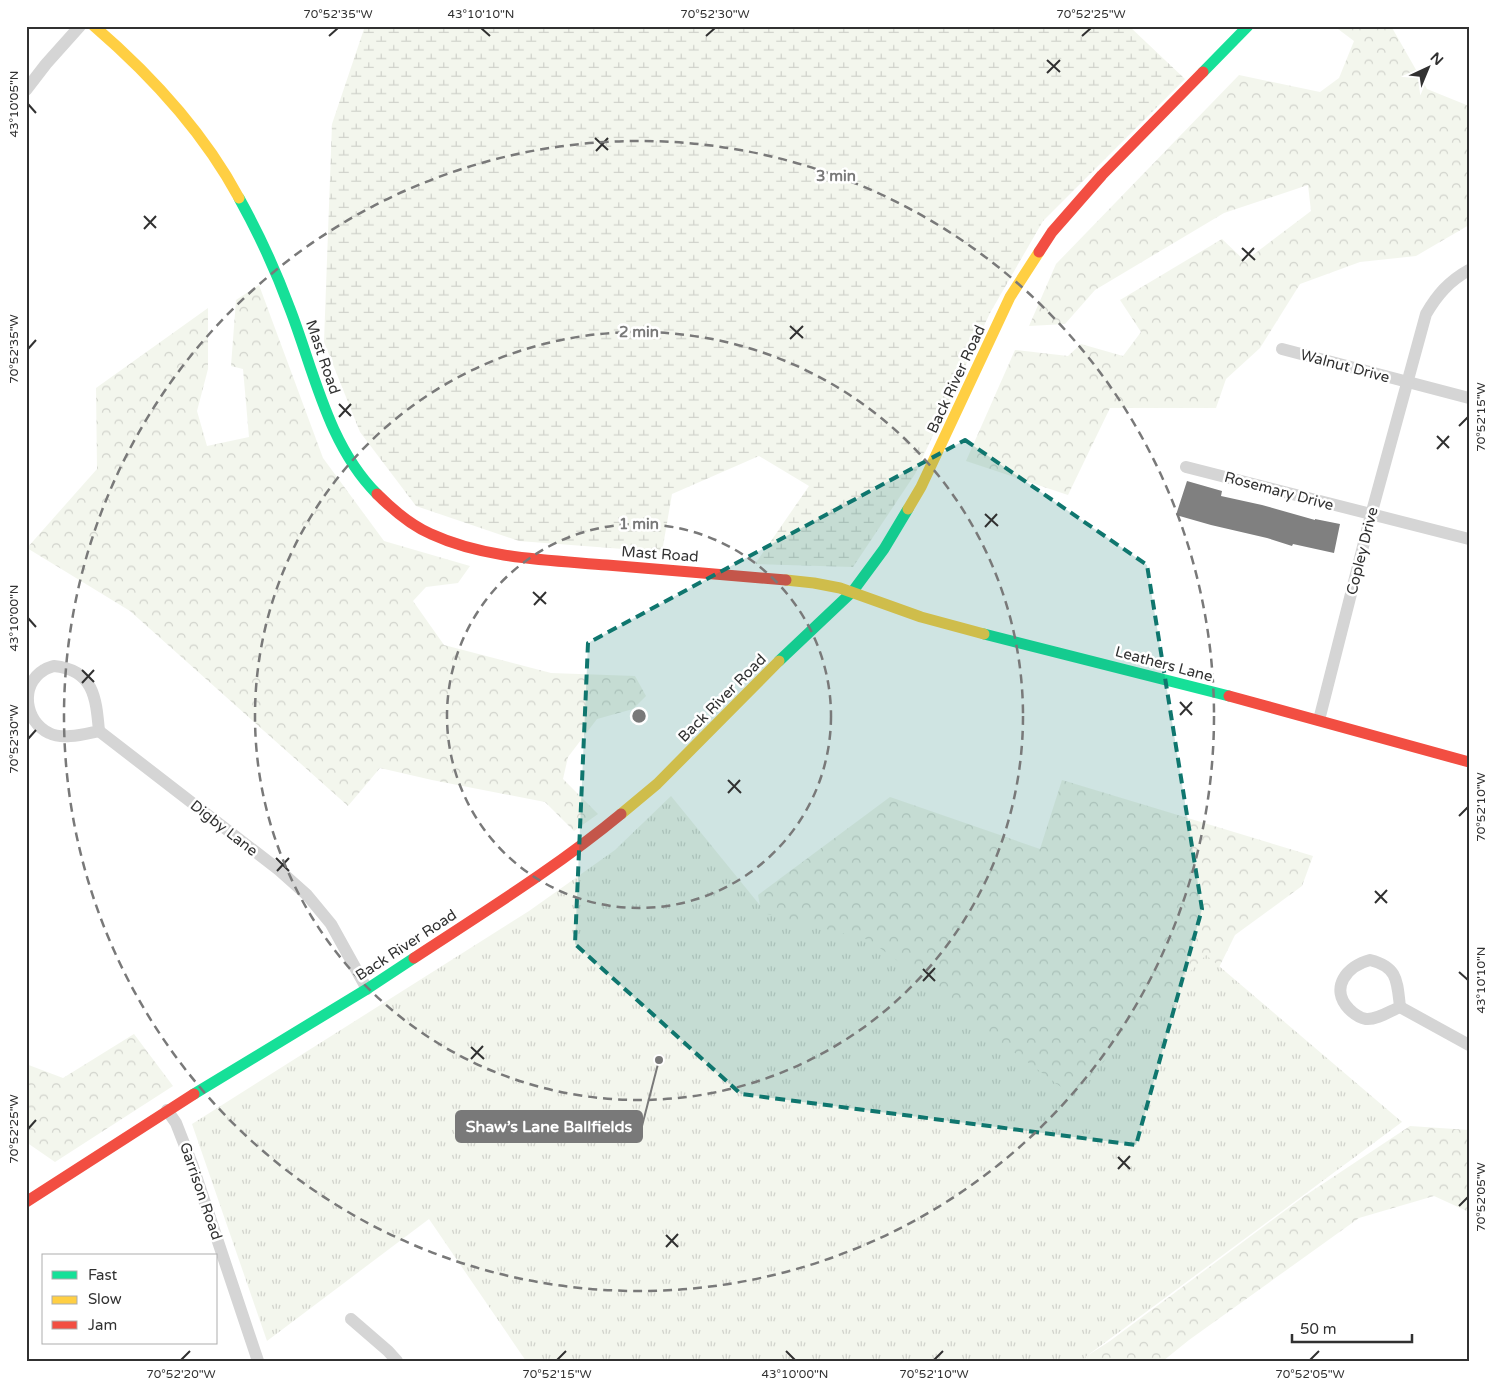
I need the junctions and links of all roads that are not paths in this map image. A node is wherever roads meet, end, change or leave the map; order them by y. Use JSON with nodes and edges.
{"nodes":[{"id":1,"x":80,"y":26,"type":"edge"},
{"id":2,"x":94,"y":26,"type":"edge"},
{"id":3,"x":1248,"y":26,"type":"edge"},
{"id":4,"x":26,"y":90,"type":"edge"},
{"id":5,"x":1469,"y":270,"type":"edge"},
{"id":6,"x":1282,"y":349,"type":"dead end"},
{"id":7,"x":1408,"y":383,"type":"junction"},
{"id":8,"x":1469,"y":398,"type":"edge"},
{"id":9,"x":1186,"y":467,"type":"dead end"},
{"id":10,"x":1371,"y":515,"type":"junction"},
{"id":11,"x":1469,"y":539,"type":"edge"},
{"id":12,"x":853,"y":591,"type":"junction"},
{"id":13,"x":1319,"y":720,"type":"junction"},
{"id":14,"x":99,"y":731,"type":"junction"},
{"id":15,"x":1469,"y":762,"type":"edge"},
{"id":16,"x":367,"y":989,"type":"junction"},
{"id":17,"x":1400,"y":1007,"type":"junction"},
{"id":18,"x":1469,"y":1045,"type":"edge"},
{"id":19,"x":167,"y":1110,"type":"junction"},
{"id":20,"x":26,"y":1202,"type":"edge"},
{"id":21,"x":351,"y":1319,"type":"dead end"},
{"id":22,"x":258,"y":1361,"type":"edge"},
{"id":23,"x":397,"y":1361,"type":"edge"}],
"edges":[{"from":1,"to":4,"type":"street"},
{"from":2,"to":12,"type":"street","name":"Mast Road"},
{"from":3,"to":12,"type":"street","name":"Back River Road"},
{"from":5,"to":7,"type":"street","name":"Copley Drive"},
{"from":6,"to":7,"type":"street","name":"Walnut Drive"},
{"from":7,"to":8,"type":"street","name":"Walnut Drive"},
{"from":7,"to":10,"type":"street","name":"Copley Drive"},
{"from":9,"to":10,"type":"street","name":"Rosemary Drive"},
{"from":10,"to":11,"type":"street","name":"Rosemary Drive"},
{"from":10,"to":13,"type":"street","name":"Copley Drive"},
{"from":12,"to":13,"type":"street","name":"Leathers Lane"},
{"from":12,"to":16,"type":"street","name":"Back River Road"},
{"from":13,"to":15,"type":"street","name":"Leathers Lane"},
{"from":14,"to":14,"type":"street"},
{"from":14,"to":16,"type":"street","name":"Digby Lane"},
{"from":16,"to":19,"type":"street","name":"Back River Road"},
{"from":17,"to":17,"type":"street"},
{"from":17,"to":18,"type":"street"},
{"from":19,"to":20,"type":"street","name":"Back River Road"},
{"from":19,"to":22,"type":"street","name":"Garrison Road"},
{"from":21,"to":23,"type":"street"}]}
